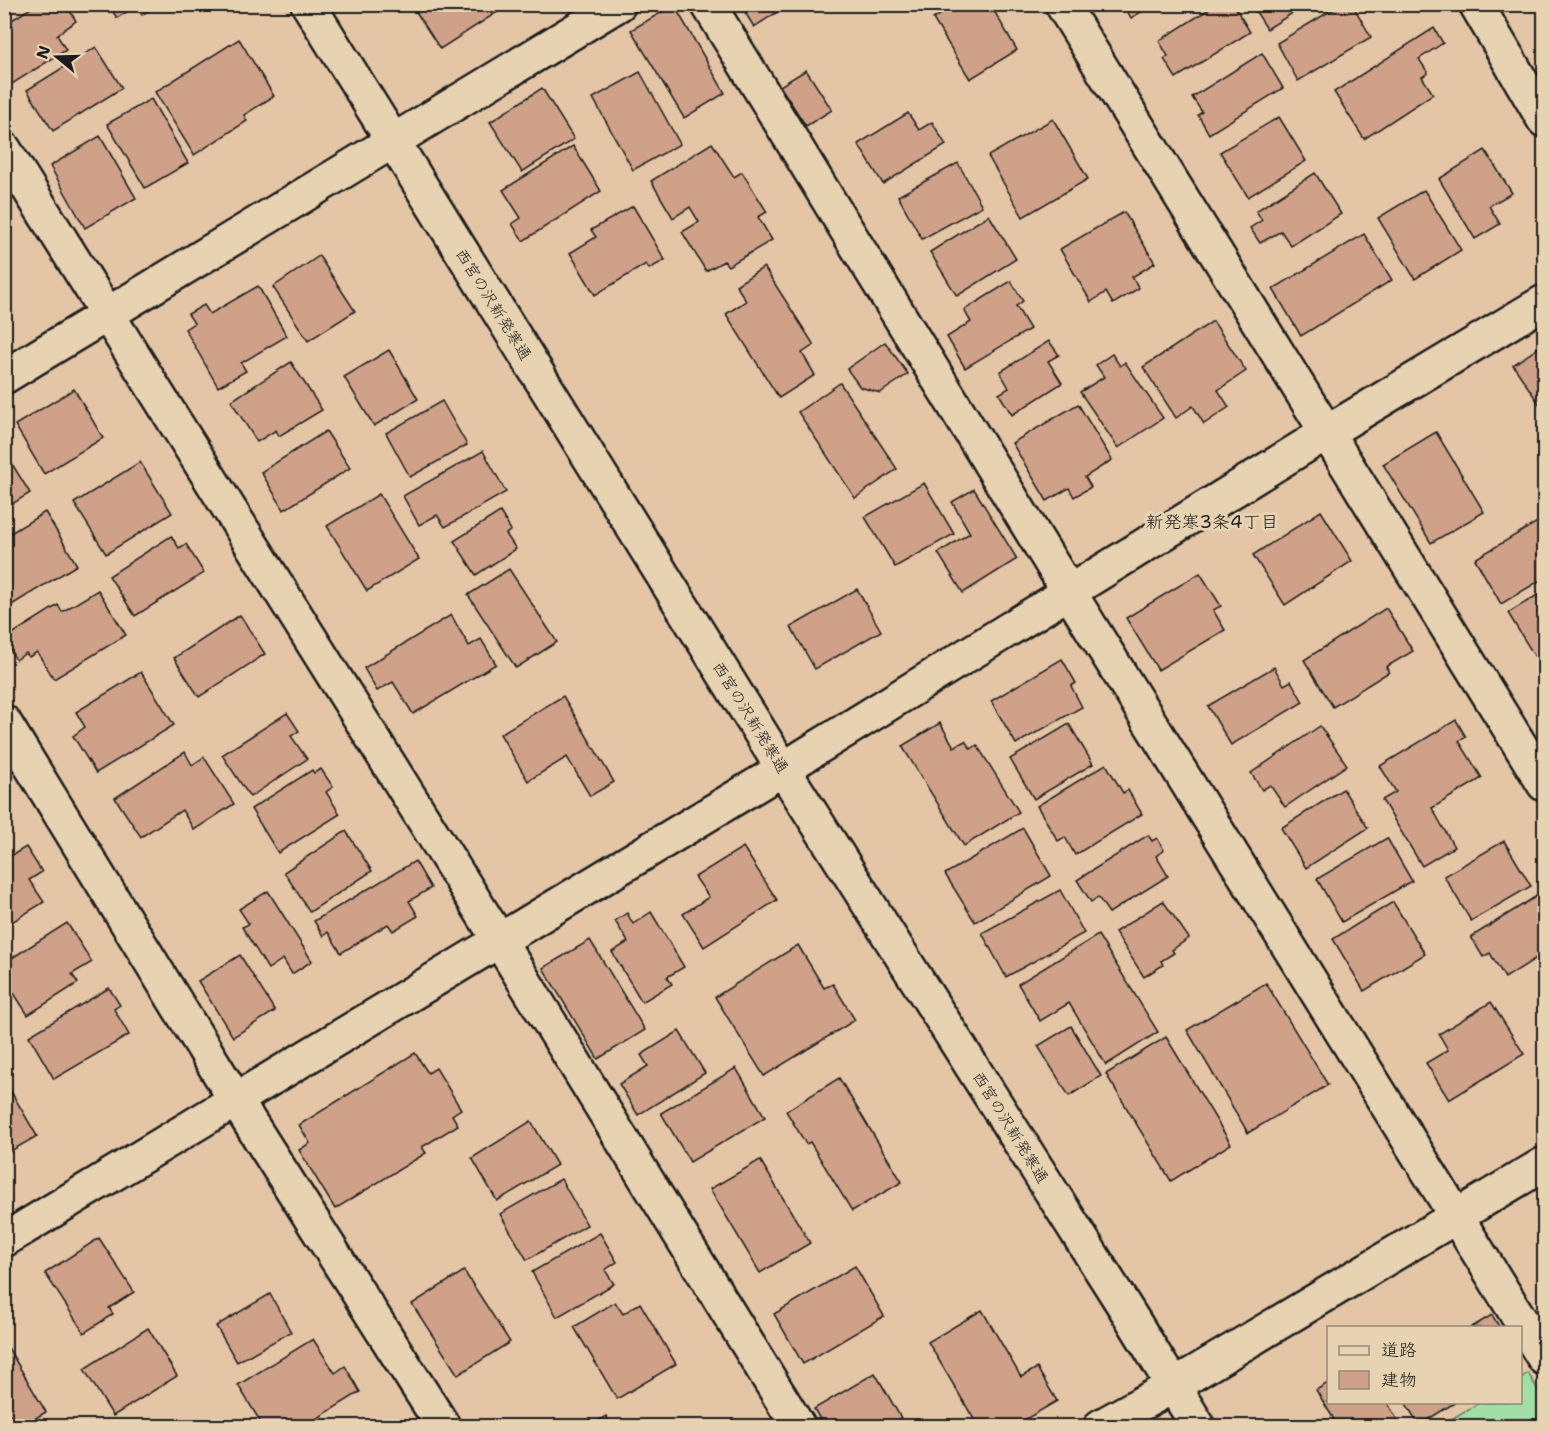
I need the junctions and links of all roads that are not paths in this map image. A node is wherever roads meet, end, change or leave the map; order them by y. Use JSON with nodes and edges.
{"nodes":[{"id":1,"x":308,"y":4,"type":"edge"},
{"id":2,"x":618,"y":4,"type":"edge"},
{"id":3,"x":708,"y":4,"type":"edge"},
{"id":4,"x":1062,"y":4,"type":"edge"},
{"id":5,"x":1476,"y":4,"type":"edge"},
{"id":6,"x":1545,"y":120,"type":"edge"},
{"id":7,"x":393,"y":141,"type":"junction"},
{"id":8,"x":4,"y":149,"type":"edge"},
{"id":9,"x":1545,"y":302,"type":"edge"},
{"id":10,"x":108,"y":314,"type":"junction"},
{"id":11,"x":4,"y":377,"type":"edge"},
{"id":12,"x":1326,"y":432,"type":"junction"},
{"id":13,"x":1069,"y":592,"type":"junction"},
{"id":14,"x":4,"y":722,"type":"edge"},
{"id":15,"x":783,"y":769,"type":"junction"},
{"id":16,"x":1545,"y":784,"type":"edge"},
{"id":17,"x":499,"y":940,"type":"junction"},
{"id":18,"x":235,"y":1099,"type":"junction"},
{"id":19,"x":1545,"y":1164,"type":"edge"},
{"id":20,"x":1456,"y":1218,"type":"junction"},
{"id":21,"x":4,"y":1240,"type":"edge"},
{"id":22,"x":1545,"y":1358,"type":"edge"},
{"id":23,"x":1173,"y":1386,"type":"junction"},
{"id":24,"x":443,"y":1426,"type":"edge"},
{"id":25,"x":798,"y":1426,"type":"edge"},
{"id":26,"x":1101,"y":1426,"type":"edge"},
{"id":27,"x":1198,"y":1426,"type":"edge"}],
"edges":[{"from":1,"to":7,"type":"street","name":"西宮の沢新発寒通"},
{"from":2,"to":7,"type":"street"},
{"from":3,"to":13,"type":"street"},
{"from":4,"to":12,"type":"street"},
{"from":5,"to":6,"type":"street"},
{"from":7,"to":10,"type":"street"},
{"from":7,"to":15,"type":"street","name":"西宮の沢新発寒通"},
{"from":8,"to":10,"type":"street"},
{"from":9,"to":12,"type":"street"},
{"from":10,"to":11,"type":"street"},
{"from":10,"to":17,"type":"street"},
{"from":12,"to":13,"type":"street"},
{"from":12,"to":16,"type":"street"},
{"from":13,"to":15,"type":"street"},
{"from":13,"to":20,"type":"street"},
{"from":14,"to":18,"type":"street"},
{"from":15,"to":17,"type":"street"},
{"from":15,"to":23,"type":"street","name":"西宮の沢新発寒通"},
{"from":17,"to":18,"type":"street"},
{"from":17,"to":25,"type":"street"},
{"from":18,"to":21,"type":"street"},
{"from":18,"to":24,"type":"street"},
{"from":19,"to":20,"type":"street"},
{"from":20,"to":22,"type":"street"},
{"from":20,"to":23,"type":"street"},
{"from":23,"to":26,"type":"street"},
{"from":23,"to":27,"type":"street","name":"西宮の沢新発寒通"}]}
